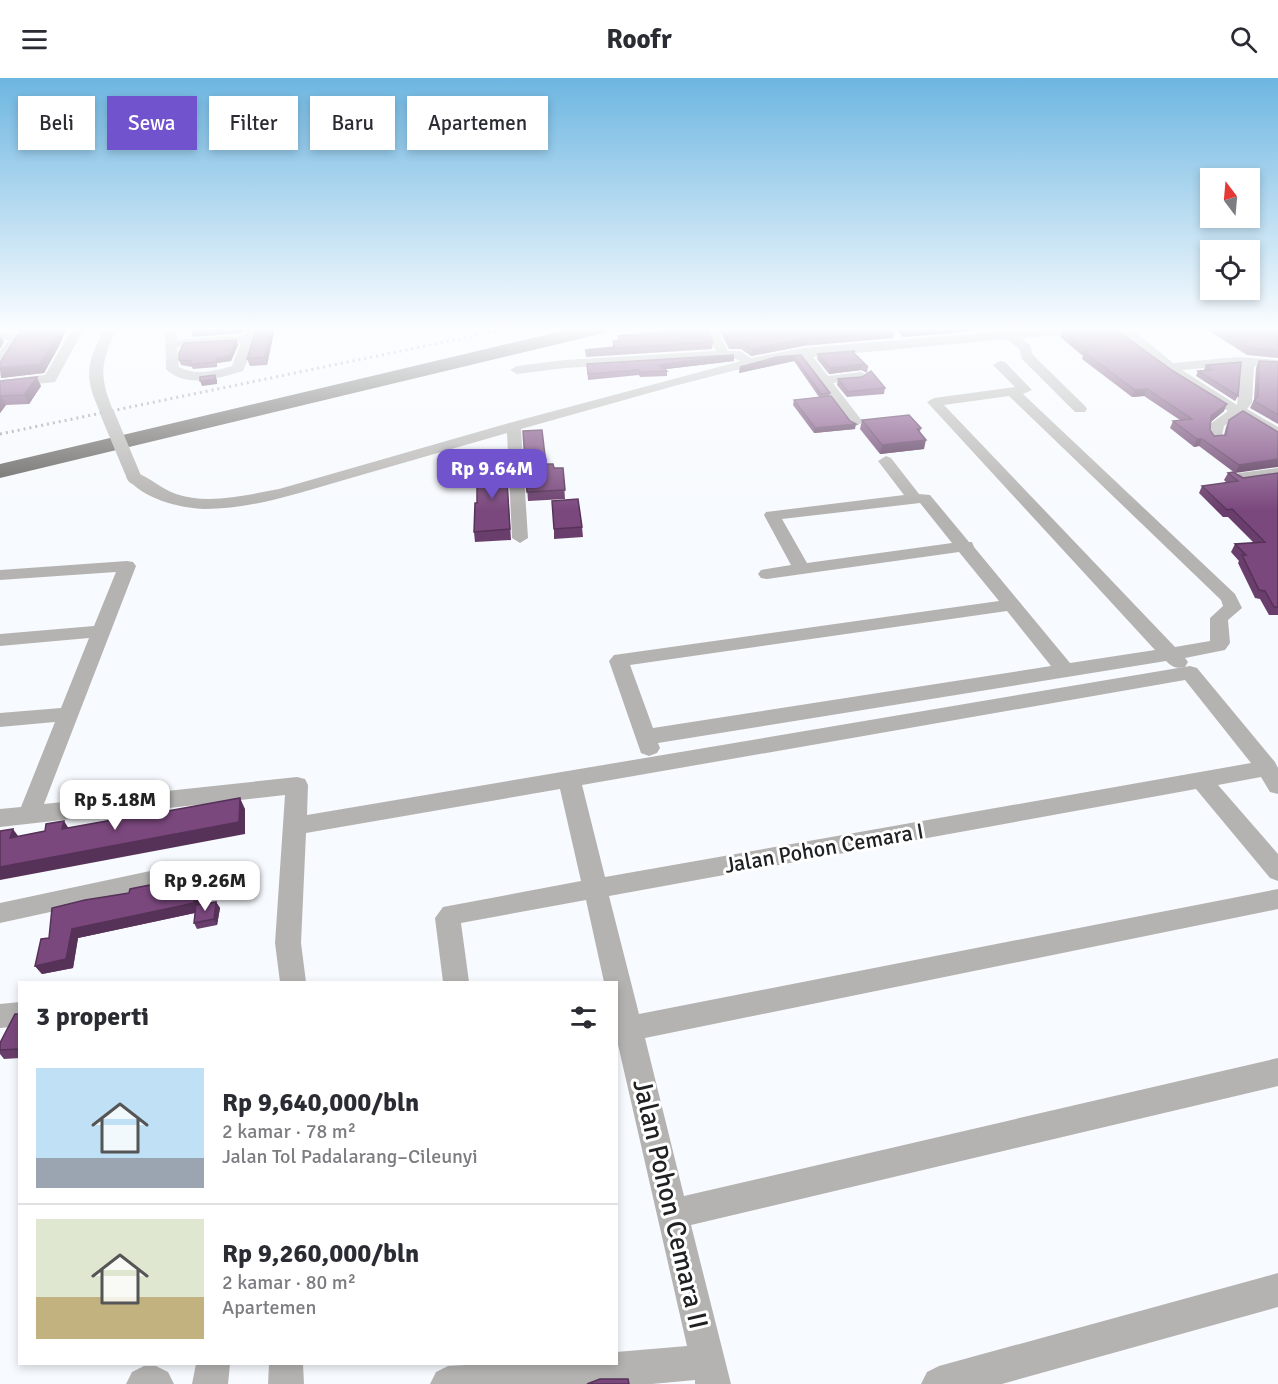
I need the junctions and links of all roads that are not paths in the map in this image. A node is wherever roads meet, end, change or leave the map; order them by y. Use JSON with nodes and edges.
{"nodes":[{"id":1,"x":98,"y":388,"type":"edge"},
{"id":2,"x":299,"y":388,"type":"edge"},
{"id":3,"x":348,"y":388,"type":"edge"},
{"id":4,"x":653,"y":388,"type":"edge"},
{"id":5,"x":830,"y":388,"type":"edge"},
{"id":6,"x":1024,"y":388,"type":"edge"},
{"id":7,"x":1059,"y":388,"type":"edge"},
{"id":8,"x":1201,"y":388,"type":"edge"},
{"id":9,"x":1246,"y":388,"type":"edge"},
{"id":10,"x":1012,"y":392,"type":"junction"},
{"id":11,"x":1080,"y":409,"type":"dead end"},
{"id":12,"x":1278,"y":412,"type":"edge"},
{"id":13,"x":1246,"y":413,"type":"junction"},
{"id":14,"x":856,"y":422,"type":"edge"},
{"id":15,"x":514,"y":426,"type":"junction"},
{"id":16,"x":1278,"y":435,"type":"edge"},
{"id":17,"x":1216,"y":438,"type":"edge"},
{"id":18,"x":0,"y":458,"type":"edge"},
{"id":19,"x":886,"y":461,"type":"dead end"},
{"id":20,"x":0,"y":471,"type":"edge"},
{"id":21,"x":1278,"y":473,"type":"edge"},
{"id":22,"x":1239,"y":478,"type":"edge"},
{"id":23,"x":914,"y":498,"type":"junction"},
{"id":24,"x":520,"y":538,"type":"dead end"},
{"id":25,"x":966,"y":546,"type":"junction"},
{"id":26,"x":802,"y":569,"type":"junction"},
{"id":27,"x":767,"y":574,"type":"dead end"},
{"id":28,"x":0,"y":575,"type":"edge"},
{"id":29,"x":1013,"y":605,"type":"junction"},
{"id":30,"x":101,"y":631,"type":"junction"},
{"id":31,"x":0,"y":640,"type":"edge"},
{"id":32,"x":1171,"y":654,"type":"junction"},
{"id":33,"x":1066,"y":671,"type":"junction"},
{"id":34,"x":1190,"y":673,"type":"junction"},
{"id":35,"x":69,"y":714,"type":"junction"},
{"id":36,"x":0,"y":720,"type":"edge"},
{"id":37,"x":646,"y":736,"type":"junction"},
{"id":38,"x":653,"y":763,"type":"junction"},
{"id":39,"x":1272,"y":777,"type":"edge"},
{"id":40,"x":569,"y":778,"type":"junction"},
{"id":41,"x":1201,"y":780,"type":"junction"},
{"id":42,"x":29,"y":815,"type":"junction"},
{"id":43,"x":0,"y":818,"type":"edge"},
{"id":44,"x":295,"y":826,"type":"junction"},
{"id":45,"x":1278,"y":871,"type":"edge"},
{"id":46,"x":183,"y":874,"type":"dead end"},
{"id":47,"x":596,"y":889,"type":"junction"},
{"id":48,"x":1278,"y":899,"type":"edge"},
{"id":49,"x":1,"y":915,"type":"edge"},
{"id":50,"x":288,"y":943,"type":"junction"},
{"id":51,"x":278,"y":981,"type":"edge"},
{"id":52,"x":293,"y":981,"type":"edge"},
{"id":53,"x":456,"y":981,"type":"edge"},
{"id":54,"x":618,"y":981,"type":"edge"},
{"id":55,"x":618,"y":982,"type":"edge"},
{"id":56,"x":18,"y":1014,"type":"edge"},
{"id":57,"x":0,"y":1016,"type":"edge"},
{"id":58,"x":629,"y":1029,"type":"junction"},
{"id":59,"x":1278,"y":1072,"type":"edge"},
{"id":60,"x":673,"y":1214,"type":"junction"},
{"id":61,"x":1278,"y":1290,"type":"edge"},
{"id":62,"x":213,"y":1365,"type":"edge"},
{"id":63,"x":286,"y":1365,"type":"edge"},
{"id":64,"x":504,"y":1371,"type":"edge"},
{"id":65,"x":710,"y":1373,"type":"edge"},
{"id":66,"x":144,"y":1384,"type":"edge"},
{"id":67,"x":156,"y":1384,"type":"edge"},
{"id":68,"x":210,"y":1384,"type":"edge"},
{"id":69,"x":286,"y":1384,"type":"edge"},
{"id":70,"x":448,"y":1384,"type":"edge"},
{"id":71,"x":939,"y":1384,"type":"edge"}],
"edges":[{"from":1,"to":15,"type":"street","bridge":true},
{"from":2,"to":18,"type":"highway"},
{"from":3,"to":20,"type":"highway"},
{"from":4,"to":15,"type":"street"},
{"from":5,"to":14,"type":"street"},
{"from":6,"to":10,"type":"street"},
{"from":7,"to":11,"type":"street"},
{"from":8,"to":13,"type":"street"},
{"from":9,"to":13,"type":"street"},
{"from":10,"to":32,"type":"street"},
{"from":10,"to":32,"type":"street"},
{"from":12,"to":13,"type":"street"},
{"from":13,"to":16,"type":"street"},
{"from":13,"to":17,"type":"street"},
{"from":15,"to":24,"type":"street"},
{"from":19,"to":23,"type":"street"},
{"from":21,"to":22,"type":"street"},
{"from":23,"to":25,"type":"street"},
{"from":23,"to":26,"type":"street"},
{"from":25,"to":26,"type":"street"},
{"from":25,"to":29,"type":"street"},
{"from":26,"to":27,"type":"street"},
{"from":28,"to":30,"type":"street"},
{"from":29,"to":33,"type":"street"},
{"from":29,"to":37,"type":"street"},
{"from":30,"to":31,"type":"street"},
{"from":30,"to":35,"type":"street"},
{"from":32,"to":33,"type":"street"},
{"from":32,"to":34,"type":"street"},
{"from":33,"to":37,"type":"street"},
{"from":34,"to":38,"type":"street"},
{"from":34,"to":39,"type":"street"},
{"from":35,"to":36,"type":"street"},
{"from":35,"to":42,"type":"street"},
{"from":37,"to":38,"type":"street"},
{"from":38,"to":40,"type":"street"},
{"from":39,"to":41,"type":"street","name":"Jalan Pohon Cemara I"},
{"from":40,"to":44,"type":"street"},
{"from":40,"to":47,"type":"street","name":"Jalan Pohon Cemara II"},
{"from":41,"to":45,"type":"street"},
{"from":41,"to":47,"type":"street","name":"Jalan Pohon Cemara I"},
{"from":42,"to":43,"type":"street"},
{"from":42,"to":44,"type":"street"},
{"from":44,"to":50,"type":"street"},
{"from":46,"to":49,"type":"street"},
{"from":47,"to":53,"type":"street","name":"Jalan Pohon Cemara I"},
{"from":47,"to":54,"type":"street","name":"Jalan Pohon Cemara II"},
{"from":48,"to":58,"type":"street"},
{"from":50,"to":51,"type":"street"},
{"from":50,"to":52,"type":"street"},
{"from":55,"to":58,"type":"street","name":"Jalan Pohon Cemara II"},
{"from":56,"to":57,"type":"street"},
{"from":58,"to":60,"type":"street","name":"Jalan Pohon Cemara II"},
{"from":59,"to":60,"type":"street"},
{"from":60,"to":65,"type":"street","name":"Jalan Pohon Cemara II"},
{"from":61,"to":71,"type":"street"},
{"from":62,"to":68,"type":"street"},
{"from":63,"to":69,"type":"street"},
{"from":64,"to":65,"type":"street"},
{"from":64,"to":70,"type":"street"},
{"from":66,"to":67,"type":"street"}]}
